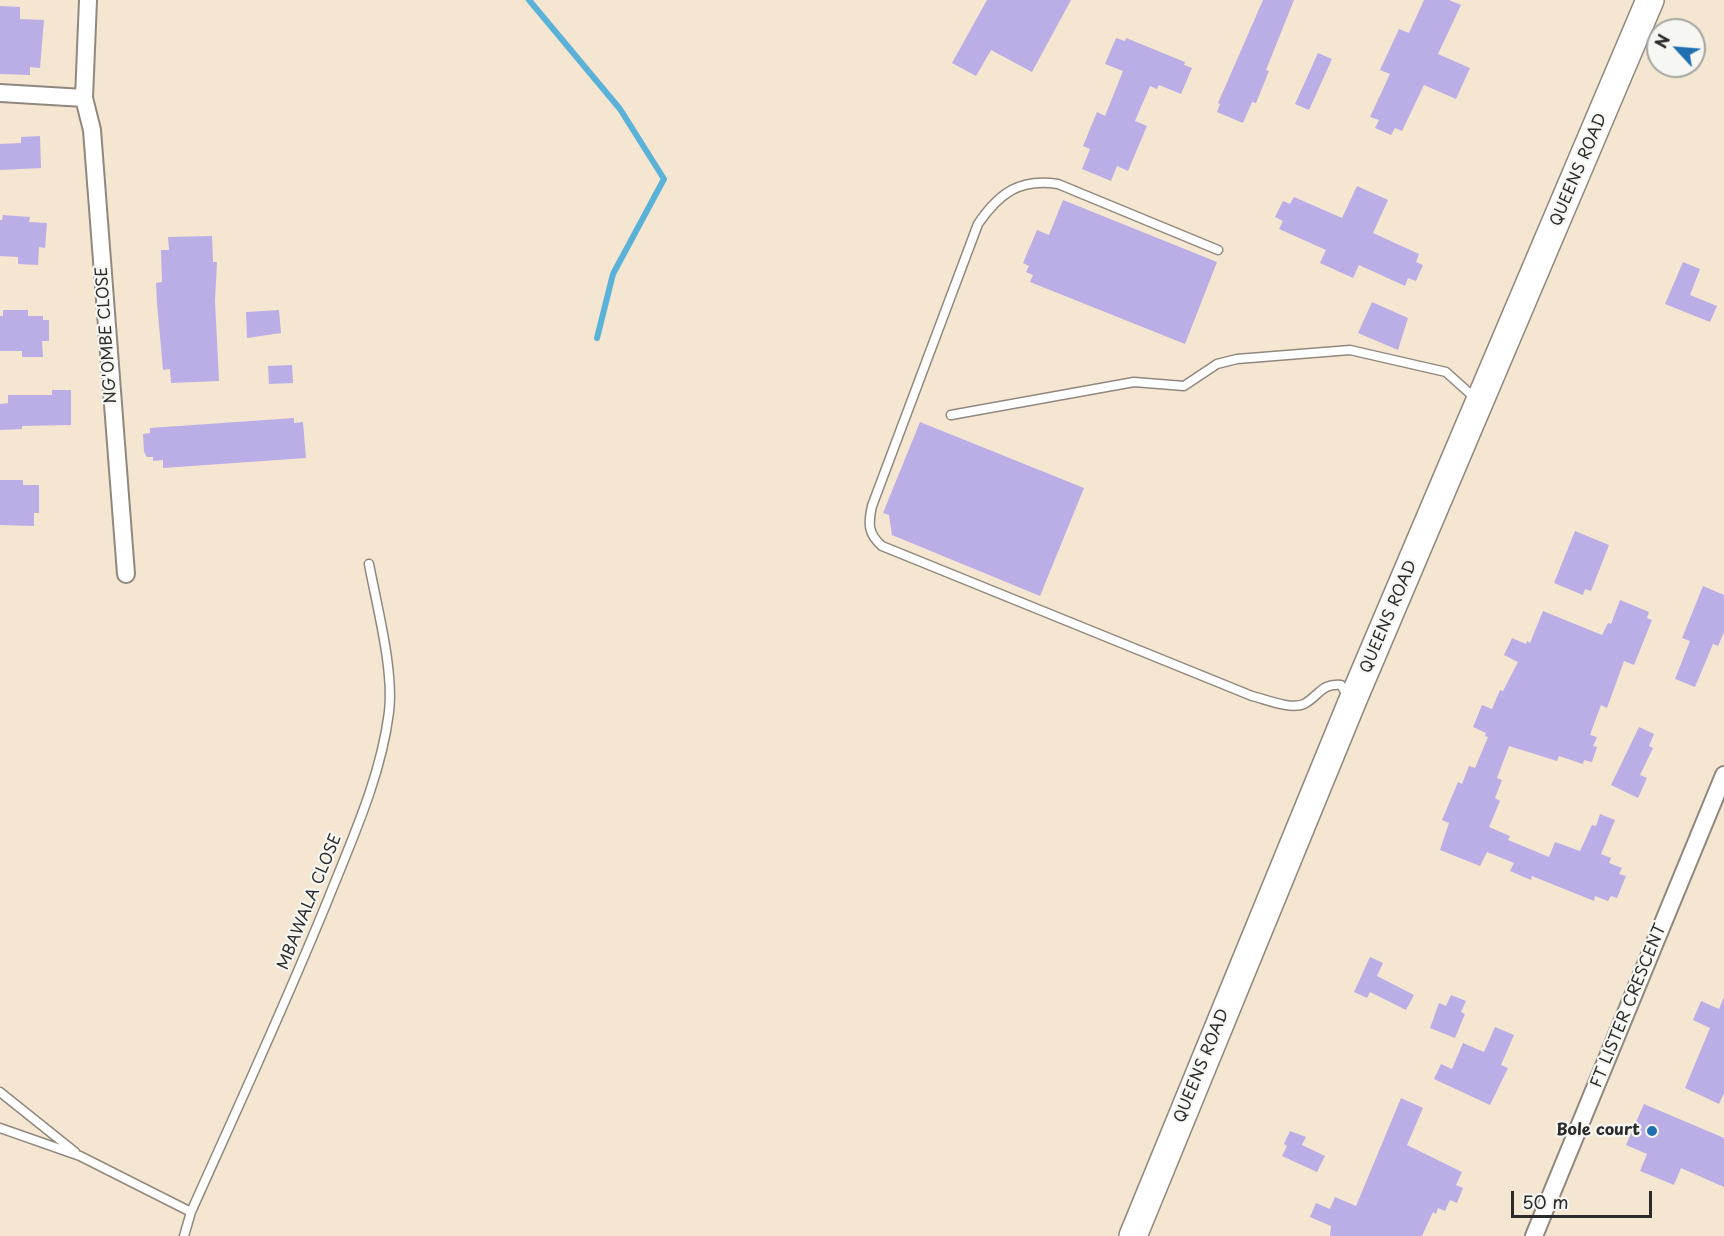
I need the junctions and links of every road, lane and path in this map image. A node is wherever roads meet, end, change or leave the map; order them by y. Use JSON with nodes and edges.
{"nodes":[{"id":1,"x":88,"y":0,"type":"edge"},
{"id":2,"x":1650,"y":0,"type":"edge"},
{"id":3,"x":0,"y":93,"type":"edge"},
{"id":4,"x":84,"y":98,"type":"junction"},
{"id":5,"x":1218,"y":250,"type":"dead end"},
{"id":6,"x":1480,"y":403,"type":"junction"},
{"id":7,"x":951,"y":415,"type":"dead end"},
{"id":8,"x":369,"y":564,"type":"dead end"},
{"id":9,"x":126,"y":574,"type":"dead end"},
{"id":10,"x":1352,"y":702,"type":"junction"},
{"id":11,"x":1724,"y":775,"type":"edge"},
{"id":12,"x":0,"y":1092,"type":"edge"},
{"id":13,"x":0,"y":1128,"type":"edge"},
{"id":14,"x":80,"y":1156,"type":"junction"},
{"id":15,"x":191,"y":1212,"type":"junction"},
{"id":16,"x":184,"y":1236,"type":"edge"},
{"id":17,"x":1132,"y":1236,"type":"edge"},
{"id":18,"x":1534,"y":1236,"type":"edge"}],
"edges":[{"from":1,"to":4,"type":"street","name":"NG'OMBE CLOSE"},
{"from":2,"to":6,"type":"highway","name":"QUEENS ROAD"},
{"from":3,"to":4,"type":"street"},
{"from":4,"to":9,"type":"street","name":"NG'OMBE CLOSE"},
{"from":5,"to":10,"type":"lane"},
{"from":6,"to":7,"type":"lane"},
{"from":6,"to":10,"type":"highway","name":"QUEENS ROAD"},
{"from":8,"to":15,"type":"lane","name":"MBAWALA CLOSE"},
{"from":10,"to":17,"type":"highway","name":"QUEENS ROAD"},
{"from":11,"to":18,"type":"street","name":"FT LISTER CRESCENT"},
{"from":12,"to":14,"type":"lane"},
{"from":13,"to":14,"type":"lane"},
{"from":14,"to":15,"type":"lane"},
{"from":15,"to":16,"type":"lane","name":"MBAWALA CLOSE"}]}
